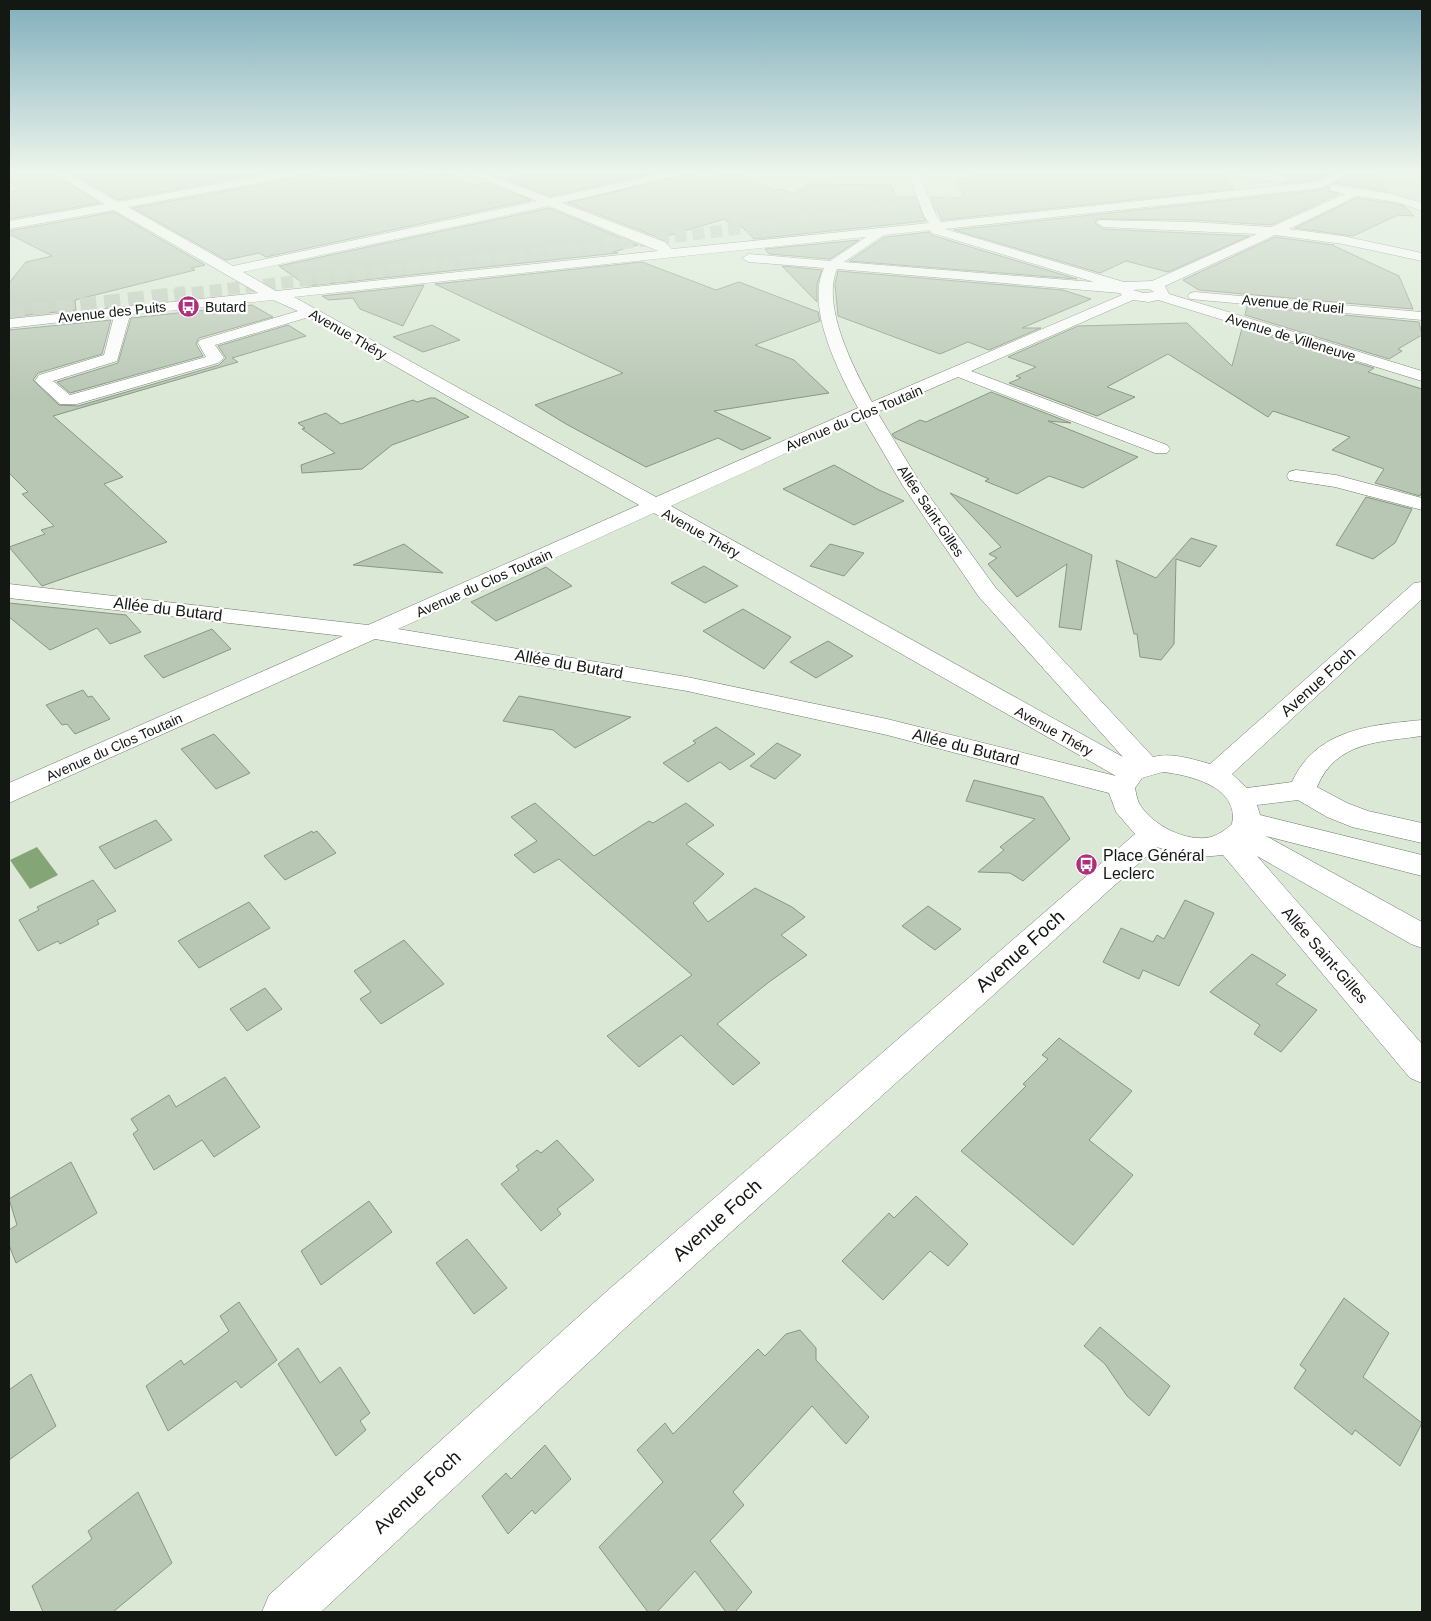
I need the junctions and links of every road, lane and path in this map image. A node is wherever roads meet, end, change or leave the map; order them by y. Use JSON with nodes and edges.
{"nodes":[{"id":1,"x":192,"y":249,"type":"edge"},
{"id":2,"x":334,"y":249,"type":"edge"},
{"id":3,"x":664,"y":249,"type":"edge"},
{"id":4,"x":688,"y":249,"type":"edge"},
{"id":5,"x":721,"y":249,"type":"edge"},
{"id":6,"x":856,"y":249,"type":"edge"},
{"id":7,"x":995,"y":249,"type":"edge"},
{"id":8,"x":1243,"y":249,"type":"edge"},
{"id":9,"x":1386,"y":249,"type":"edge"},
{"id":10,"x":712,"y":250,"type":"junction"},
{"id":11,"x":666,"y":251,"type":"junction"},
{"id":12,"x":1422,"y":256,"type":"edge"},
{"id":13,"x":833,"y":265,"type":"junction"},
{"id":14,"x":231,"y":271,"type":"junction"},
{"id":15,"x":1128,"y":290,"type":"junction"},
{"id":16,"x":268,"y":292,"type":"junction"},
{"id":17,"x":1158,"y":292,"type":"junction"},
{"id":18,"x":123,"y":312,"type":"junction"},
{"id":19,"x":311,"y":312,"type":"junction"},
{"id":20,"x":1422,"y":316,"type":"edge"},
{"id":21,"x":9,"y":317,"type":"edge"},
{"id":22,"x":9,"y":323,"type":"edge"},
{"id":23,"x":959,"y":372,"type":"junction"},
{"id":24,"x":1422,"y":376,"type":"edge"},
{"id":25,"x":868,"y":412,"type":"junction"},
{"id":26,"x":1161,"y":449,"type":"dead end"},
{"id":27,"x":1296,"y":476,"type":"dead end"},
{"id":28,"x":1422,"y":504,"type":"edge"},
{"id":29,"x":654,"y":507,"type":"junction"},
{"id":30,"x":1422,"y":588,"type":"edge"},
{"id":31,"x":9,"y":591,"type":"edge"},
{"id":32,"x":373,"y":632,"type":"junction"},
{"id":33,"x":1421,"y":730,"type":"edge"},
{"id":34,"x":1132,"y":775,"type":"junction"},
{"id":35,"x":1214,"y":776,"type":"junction"},
{"id":36,"x":1302,"y":790,"type":"junction"},
{"id":37,"x":9,"y":794,"type":"edge"},
{"id":38,"x":1238,"y":824,"type":"junction"},
{"id":39,"x":1422,"y":833,"type":"edge"},
{"id":40,"x":1153,"y":834,"type":"junction"},
{"id":41,"x":1422,"y":865,"type":"edge"},
{"id":42,"x":1422,"y":936,"type":"edge"},
{"id":43,"x":1422,"y":1068,"type":"edge"},
{"id":44,"x":286,"y":1612,"type":"edge"}],
"edges":[{"from":1,"to":14,"type":"street","name":"Avenue Théry"},
{"from":2,"to":14,"type":"street"},
{"from":3,"to":11,"type":"street"},
{"from":4,"to":11,"type":"street","name":"Avenue des Puits"},
{"from":5,"to":10,"type":"street","name":"Avenue des Puits"},
{"from":6,"to":13,"type":"street"},
{"from":7,"to":15,"type":"street"},
{"from":8,"to":17,"type":"street","name":"Avenue du Clos Toutain"},
{"from":9,"to":12,"type":"street"},
{"from":10,"to":11,"type":"street","name":"Avenue des Puits"},
{"from":10,"to":13,"type":"street"},
{"from":11,"to":16,"type":"street","name":"Avenue des Puits"},
{"from":13,"to":15,"type":"street"},
{"from":13,"to":25,"type":"street","name":"Allée Saint-Gilles"},
{"from":14,"to":16,"type":"street","name":"Avenue Théry"},
{"from":15,"to":17,"type":"street","name":"Avenue du Clos Toutain"},
{"from":15,"to":23,"type":"street","name":"Avenue du Clos Toutain"},
{"from":16,"to":18,"type":"street","name":"Avenue des Puits"},
{"from":16,"to":19,"type":"street","name":"Avenue Théry"},
{"from":16,"to":21,"type":"street","name":"Avenue des Puits"},
{"from":17,"to":20,"type":"street","name":"Avenue de Rueil"},
{"from":17,"to":24,"type":"street","name":"Avenue de Villeneuve"},
{"from":18,"to":19,"type":"street"},
{"from":18,"to":22,"type":"street","name":"Avenue des Puits"},
{"from":19,"to":29,"type":"street","name":"Avenue Théry"},
{"from":23,"to":25,"type":"street","name":"Avenue du Clos Toutain"},
{"from":23,"to":26,"type":"street"},
{"from":25,"to":29,"type":"street","name":"Avenue du Clos Toutain"},
{"from":25,"to":34,"type":"street","name":"Allée Saint-Gilles"},
{"from":27,"to":28,"type":"street"},
{"from":29,"to":32,"type":"street","name":"Avenue du Clos Toutain"},
{"from":29,"to":34,"type":"street","name":"Avenue Théry"},
{"from":30,"to":35,"type":"street","name":"Avenue Foch"},
{"from":31,"to":32,"type":"street","name":"Allée du Butard"},
{"from":32,"to":34,"type":"street","name":"Allée du Butard"},
{"from":32,"to":37,"type":"street","name":"Avenue du Clos Toutain"},
{"from":33,"to":36,"type":"street"},
{"from":34,"to":35,"type":"street"},
{"from":34,"to":40,"type":"street"},
{"from":35,"to":38,"type":"street"},
{"from":36,"to":38,"type":"street"},
{"from":36,"to":39,"type":"street"},
{"from":38,"to":40,"type":"street"},
{"from":38,"to":41,"type":"street"},
{"from":38,"to":42,"type":"street"},
{"from":38,"to":43,"type":"street","name":"Allée Saint-Gilles"},
{"from":40,"to":44,"type":"street","name":"Avenue Foch"}]}
